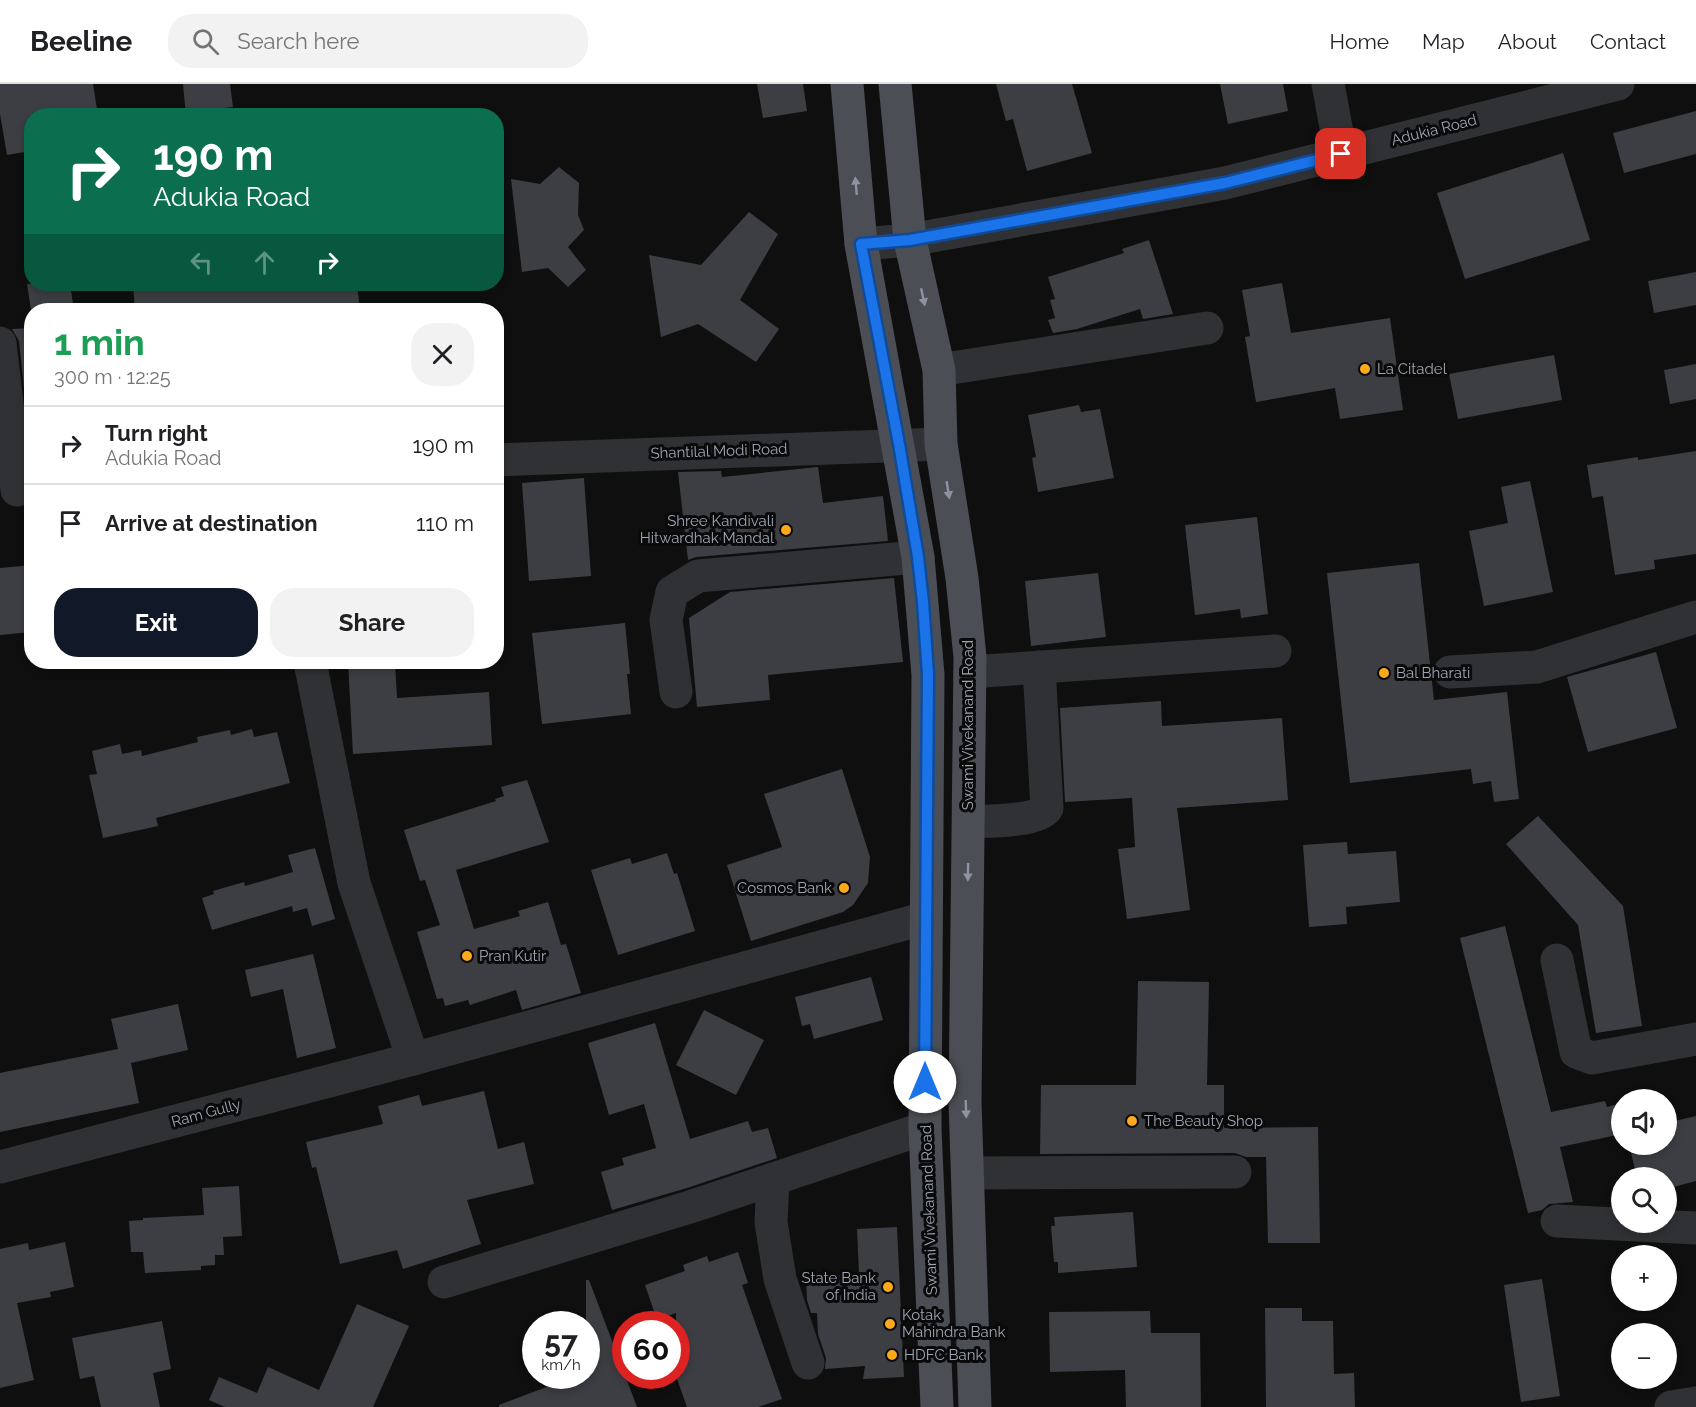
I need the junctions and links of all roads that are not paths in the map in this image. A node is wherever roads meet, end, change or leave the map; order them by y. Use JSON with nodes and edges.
{"nodes":[{"id":1,"x":847,"y":84,"type":"edge"},
{"id":2,"x":895,"y":84,"type":"edge"},
{"id":3,"x":1328,"y":84,"type":"edge"},
{"id":4,"x":1618,"y":84,"type":"edge"},
{"id":5,"x":1341,"y":154,"type":"junction"},
{"id":6,"x":910,"y":240,"type":"junction"},
{"id":7,"x":861,"y":244,"type":"junction"},
{"id":8,"x":1207,"y":328,"type":"dead end"},
{"id":9,"x":0,"y":343,"type":"edge"},
{"id":10,"x":939,"y":370,"type":"junction"},
{"id":11,"x":899,"y":444,"type":"junction"},
{"id":12,"x":941,"y":444,"type":"junction"},
{"id":13,"x":504,"y":460,"type":"edge"},
{"id":14,"x":16,"y":490,"type":"edge"},
{"id":15,"x":918,"y":557,"type":"junction"},
{"id":16,"x":1696,"y":617,"type":"edge"},
{"id":17,"x":1275,"y":651,"type":"dead end"},
{"id":18,"x":1039,"y":667,"type":"junction"},
{"id":19,"x":311,"y":669,"type":"edge"},
{"id":20,"x":970,"y":672,"type":"junction"},
{"id":21,"x":1450,"y":672,"type":"dead end"},
{"id":22,"x":676,"y":693,"type":"dead end"},
{"id":23,"x":969,"y":822,"type":"junction"},
{"id":24,"x":926,"y":918,"type":"junction"},
{"id":25,"x":1557,"y":960,"type":"dead end"},
{"id":26,"x":1696,"y":1039,"type":"edge"},
{"id":27,"x":413,"y":1059,"type":"junction"},
{"id":28,"x":925,"y":1128,"type":"junction"},
{"id":29,"x":0,"y":1167,"type":"edge"},
{"id":30,"x":968,"y":1173,"type":"junction"},
{"id":31,"x":1235,"y":1173,"type":"dead end"},
{"id":32,"x":773,"y":1179,"type":"junction"},
{"id":33,"x":1557,"y":1221,"type":"dead end"},
{"id":34,"x":1696,"y":1228,"type":"edge"},
{"id":35,"x":444,"y":1281,"type":"dead end"},
{"id":36,"x":808,"y":1363,"type":"dead end"},
{"id":37,"x":1696,"y":1403,"type":"edge"},
{"id":38,"x":937,"y":1407,"type":"edge"},
{"id":39,"x":975,"y":1407,"type":"edge"},
{"id":40,"x":1671,"y":1407,"type":"edge"}],
"edges":[{"from":7,"to":1,"type":"main road","name":"Swami Vivekanand Road","one_way":true},
{"from":2,"to":6,"type":"main road","name":"Swami Vivekanand Road"},
{"from":3,"to":5,"type":"street"},
{"from":4,"to":5,"type":"street","name":"Adukia Road"},
{"from":5,"to":6,"type":"street","name":"Adukia Road"},
{"from":6,"to":7,"type":"street","name":"Adukia Road"},
{"from":6,"to":10,"type":"main road","name":"Swami Vivekanand Road","one_way":true},
{"from":7,"to":11,"type":"main road","name":"Swami Vivekanand Road"},
{"from":8,"to":10,"type":"street"},
{"from":9,"to":14,"type":"street"},
{"from":10,"to":12,"type":"main road","name":"Swami Vivekanand Road"},
{"from":11,"to":12,"type":"street","name":"Shantilal Modi Road"},
{"from":11,"to":13,"type":"street","name":"Shantilal Modi Road"},
{"from":11,"to":15,"type":"main road","name":"Swami Vivekanand Road"},
{"from":12,"to":20,"type":"main road","name":"Swami Vivekanand Road","one_way":true},
{"from":15,"to":22,"type":"street"},
{"from":15,"to":24,"type":"main road","name":"Swami Vivekanand Road"},
{"from":16,"to":21,"type":"street"},
{"from":17,"to":18,"type":"street"},
{"from":18,"to":20,"type":"street"},
{"from":18,"to":23,"type":"street"},
{"from":19,"to":27,"type":"street"},
{"from":20,"to":23,"type":"main road","name":"Swami Vivekanand Road"},
{"from":23,"to":30,"type":"main road","name":"Swami Vivekanand Road","one_way":true},
{"from":24,"to":27,"type":"street","name":"Ram Gully"},
{"from":24,"to":28,"type":"main road","name":"Swami Vivekanand Road"},
{"from":25,"to":26,"type":"street"},
{"from":27,"to":29,"type":"street","name":"Ram Gully"},
{"from":28,"to":32,"type":"street"},
{"from":28,"to":38,"type":"main road","name":"Swami Vivekanand Road"},
{"from":30,"to":31,"type":"street"},
{"from":30,"to":39,"type":"main road","name":"Swami Vivekanand Road"},
{"from":32,"to":35,"type":"street"},
{"from":32,"to":36,"type":"street"},
{"from":33,"to":34,"type":"street"},
{"from":37,"to":40,"type":"street"}]}
